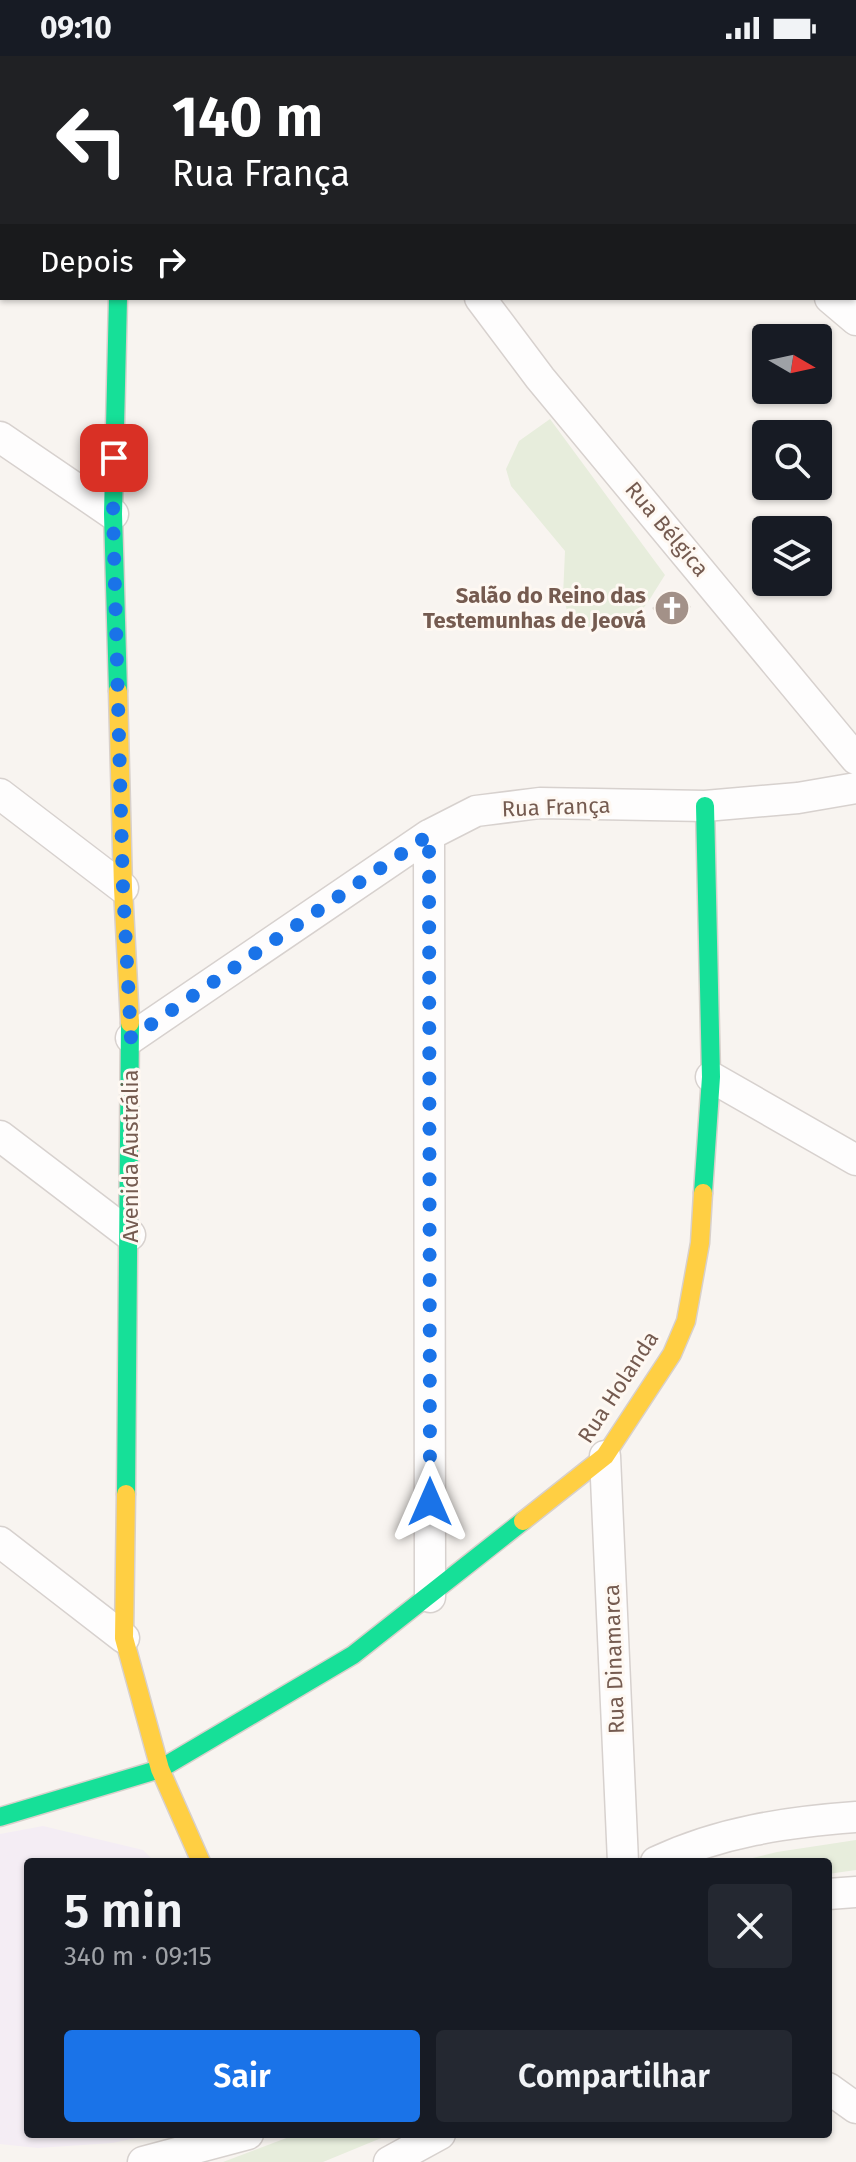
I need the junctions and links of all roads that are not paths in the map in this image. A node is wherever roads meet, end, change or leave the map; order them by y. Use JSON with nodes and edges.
{"nodes":[{"id":1,"x":118,"y":300,"type":"edge"},
{"id":2,"x":482,"y":300,"type":"edge"},
{"id":3,"x":832,"y":300,"type":"edge"},
{"id":4,"x":856,"y":320,"type":"edge"},
{"id":5,"x":0,"y":437,"type":"edge"},
{"id":6,"x":113,"y":514,"type":"junction"},
{"id":7,"x":856,"y":759,"type":"edge"},
{"id":8,"x":856,"y":788,"type":"edge"},
{"id":9,"x":0,"y":794,"type":"edge"},
{"id":10,"x":705,"y":806,"type":"junction"},
{"id":11,"x":429,"y":835,"type":"junction"},
{"id":12,"x":123,"y":888,"type":"junction"},
{"id":13,"x":131,"y":1038,"type":"junction"},
{"id":14,"x":711,"y":1077,"type":"junction"},
{"id":15,"x":0,"y":1136,"type":"edge"},
{"id":16,"x":856,"y":1160,"type":"edge"},
{"id":17,"x":130,"y":1235,"type":"junction"},
{"id":18,"x":605,"y":1456,"type":"junction"},
{"id":19,"x":0,"y":1542,"type":"edge"},
{"id":20,"x":430,"y":1597,"type":"junction"},
{"id":21,"x":124,"y":1638,"type":"junction"},
{"id":22,"x":160,"y":1769,"type":"junction"},
{"id":23,"x":0,"y":1817,"type":"edge"},
{"id":24,"x":856,"y":1817,"type":"edge"},
{"id":25,"x":199,"y":1858,"type":"edge"},
{"id":26,"x":623,"y":1858,"type":"edge"},
{"id":27,"x":664,"y":1858,"type":"edge"},
{"id":28,"x":856,"y":1892,"type":"edge"},
{"id":29,"x":832,"y":1894,"type":"edge"},
{"id":30,"x":832,"y":2091,"type":"edge"},
{"id":31,"x":856,"y":2108,"type":"edge"},
{"id":32,"x":233,"y":2138,"type":"edge"},
{"id":33,"x":433,"y":2138,"type":"edge"},
{"id":34,"x":143,"y":2162,"type":"edge"},
{"id":35,"x":389,"y":2162,"type":"edge"}],
"edges":[{"from":1,"to":6,"type":"street","name":"Avenida Austrália"},
{"from":2,"to":7,"type":"street","name":"Rua Bélgica"},
{"from":3,"to":4,"type":"street"},
{"from":5,"to":6,"type":"street"},
{"from":6,"to":12,"type":"street","name":"Avenida Austrália"},
{"from":8,"to":10,"type":"street","name":"Rua França"},
{"from":9,"to":12,"type":"street"},
{"from":10,"to":11,"type":"street","name":"Rua França"},
{"from":10,"to":14,"type":"street","name":"Rua Holanda"},
{"from":11,"to":13,"type":"street","name":"Rua França"},
{"from":11,"to":20,"type":"street"},
{"from":12,"to":13,"type":"street","name":"Avenida Austrália"},
{"from":13,"to":17,"type":"street","name":"Avenida Austrália"},
{"from":14,"to":16,"type":"street"},
{"from":14,"to":18,"type":"street","name":"Rua Holanda"},
{"from":15,"to":17,"type":"street"},
{"from":17,"to":21,"type":"street","name":"Avenida Austrália"},
{"from":18,"to":20,"type":"street","name":"Rua Holanda"},
{"from":18,"to":26,"type":"street","name":"Rua Dinamarca"},
{"from":19,"to":21,"type":"street"},
{"from":20,"to":22,"type":"street","name":"Rua Holanda"},
{"from":21,"to":22,"type":"street","name":"Avenida Austrália"},
{"from":22,"to":23,"type":"street","name":"Rua Holanda"},
{"from":22,"to":25,"type":"street","name":"Avenida Austrália"},
{"from":24,"to":27,"type":"street"},
{"from":28,"to":29,"type":"street"},
{"from":30,"to":31,"type":"street"},
{"from":32,"to":34,"type":"street"},
{"from":33,"to":35,"type":"street"}]}
